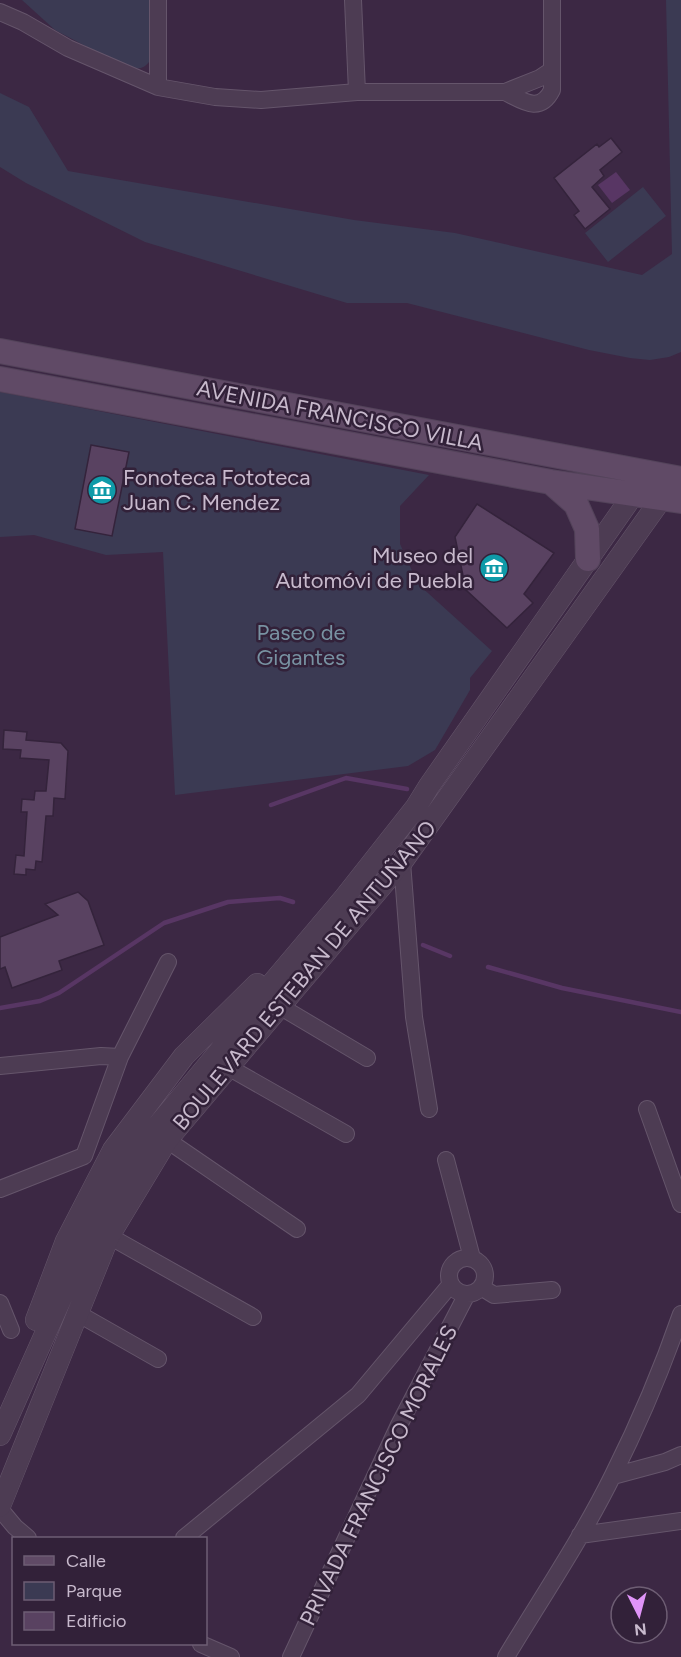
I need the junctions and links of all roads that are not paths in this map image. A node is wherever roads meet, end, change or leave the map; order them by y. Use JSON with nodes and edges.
{"nodes":[{"id":1,"x":5,"y":0,"type":"edge"},
{"id":2,"x":158,"y":0,"type":"edge"},
{"id":3,"x":353,"y":0,"type":"edge"},
{"id":4,"x":552,"y":0,"type":"edge"},
{"id":5,"x":0,"y":12,"type":"edge"},
{"id":6,"x":23,"y":22,"type":"junction"},
{"id":7,"x":552,"y":70,"type":"junction"},
{"id":8,"x":158,"y":87,"type":"junction"},
{"id":9,"x":357,"y":92,"type":"junction"},
{"id":10,"x":505,"y":92,"type":"junction"},
{"id":11,"x":0,"y":351,"type":"edge"},
{"id":12,"x":0,"y":379,"type":"edge"},
{"id":13,"x":635,"y":471,"type":"junction"},
{"id":14,"x":550,"y":482,"type":"junction"},
{"id":15,"x":672,"y":489,"type":"edge"},
{"id":16,"x":633,"y":495,"type":"junction"},
{"id":17,"x":588,"y":559,"type":"junction"},
{"id":18,"x":402,"y":862,"type":"junction"},
{"id":19,"x":168,"y":962,"type":"dead end"},
{"id":20,"x":288,"y":965,"type":"junction"},
{"id":21,"x":281,"y":1007,"type":"junction"},
{"id":22,"x":120,"y":1057,"type":"junction"},
{"id":23,"x":368,"y":1058,"type":"dead end"},
{"id":24,"x":0,"y":1066,"type":"edge"},
{"id":25,"x":228,"y":1067,"type":"junction"},
{"id":26,"x":429,"y":1109,"type":"dead end"},
{"id":27,"x":647,"y":1109,"type":"dead end"},
{"id":28,"x":346,"y":1134,"type":"dead end"},
{"id":29,"x":167,"y":1140,"type":"junction"},
{"id":30,"x":446,"y":1160,"type":"dead end"},
{"id":31,"x":0,"y":1189,"type":"edge"},
{"id":32,"x":681,"y":1204,"type":"edge"},
{"id":33,"x":297,"y":1229,"type":"dead end"},
{"id":34,"x":109,"y":1236,"type":"junction"},
{"id":35,"x":472,"y":1258,"type":"junction"},
{"id":36,"x":451,"y":1284,"type":"junction"},
{"id":37,"x":474,"y":1290,"type":"junction"},
{"id":38,"x":552,"y":1290,"type":"dead end"},
{"id":39,"x":0,"y":1302,"type":"edge"},
{"id":40,"x":77,"y":1313,"type":"junction"},
{"id":41,"x":681,"y":1314,"type":"edge"},
{"id":42,"x":253,"y":1317,"type":"dead end"},
{"id":43,"x":11,"y":1330,"type":"dead end"},
{"id":44,"x":158,"y":1359,"type":"dead end"},
{"id":45,"x":0,"y":1410,"type":"edge"},
{"id":46,"x":0,"y":1435,"type":"edge"},
{"id":47,"x":681,"y":1455,"type":"edge"},
{"id":48,"x":613,"y":1476,"type":"junction"},
{"id":49,"x":0,"y":1508,"type":"edge"},
{"id":50,"x":681,"y":1521,"type":"edge"},
{"id":51,"x":580,"y":1535,"type":"junction"},
{"id":52,"x":26,"y":1537,"type":"edge"},
{"id":53,"x":186,"y":1537,"type":"edge"},
{"id":54,"x":203,"y":1645,"type":"edge"},
{"id":55,"x":231,"y":1657,"type":"edge"},
{"id":56,"x":291,"y":1657,"type":"edge"},
{"id":57,"x":506,"y":1657,"type":"edge"}],
"edges":[{"from":1,"to":6,"type":"street"},
{"from":2,"to":8,"type":"street"},
{"from":3,"to":9,"type":"street"},
{"from":4,"to":7,"type":"street"},
{"from":5,"to":6,"type":"street"},
{"from":6,"to":8,"type":"street"},
{"from":7,"to":10,"type":"street"},
{"from":7,"to":10,"type":"street"},
{"from":8,"to":9,"type":"street"},
{"from":9,"to":10,"type":"street"},
{"from":11,"to":13,"type":"main road","name":"AVENIDA FRANCISCO VILLA"},
{"from":12,"to":14,"type":"main road","name":"AVENIDA FRANCISCO VILLA"},
{"from":13,"to":15,"type":"main road","name":"AVENIDA FRANCISCO VILLA"},
{"from":13,"to":16,"type":"street"},
{"from":14,"to":16,"type":"main road","name":"AVENIDA FRANCISCO VILLA"},
{"from":14,"to":17,"type":"main road"},
{"from":15,"to":16,"type":"main road","name":"AVENIDA FRANCISCO VILLA"},
{"from":15,"to":18,"type":"street","name":"BOULEVARD ESTEBAN DE ANTUÑANO"},
{"from":16,"to":17,"type":"street","name":"BOULEVARD ESTEBAN DE ANTUÑANO"},
{"from":17,"to":20,"type":"street","name":"BOULEVARD ESTEBAN DE ANTUÑANO"},
{"from":18,"to":21,"type":"street","name":"BOULEVARD ESTEBAN DE ANTUÑANO"},
{"from":18,"to":26,"type":"street"},
{"from":19,"to":22,"type":"street"},
{"from":20,"to":45,"type":"street"},
{"from":20,"to":46,"type":"street","name":"BOULEVARD ESTEBAN DE ANTUÑANO"},
{"from":21,"to":23,"type":"street"},
{"from":21,"to":25,"type":"street","name":"BOULEVARD ESTEBAN DE ANTUÑANO"},
{"from":22,"to":24,"type":"street"},
{"from":22,"to":31,"type":"street"},
{"from":25,"to":28,"type":"street"},
{"from":25,"to":29,"type":"street","name":"BOULEVARD ESTEBAN DE ANTUÑANO"},
{"from":27,"to":32,"type":"street"},
{"from":29,"to":33,"type":"street"},
{"from":29,"to":34,"type":"street","name":"BOULEVARD ESTEBAN DE ANTUÑANO"},
{"from":30,"to":35,"type":"street"},
{"from":34,"to":40,"type":"street","name":"BOULEVARD ESTEBAN DE ANTUÑANO"},
{"from":34,"to":42,"type":"street"},
{"from":35,"to":36,"type":"street"},
{"from":35,"to":37,"type":"street"},
{"from":36,"to":37,"type":"street"},
{"from":36,"to":53,"type":"street"},
{"from":37,"to":38,"type":"street"},
{"from":37,"to":56,"type":"street","name":"PRIVADA FRANCISCO MORALES"},
{"from":39,"to":43,"type":"street"},
{"from":40,"to":44,"type":"street"},
{"from":40,"to":49,"type":"street","name":"BOULEVARD ESTEBAN DE ANTUÑANO"},
{"from":41,"to":48,"type":"street"},
{"from":47,"to":48,"type":"street"},
{"from":48,"to":51,"type":"street"},
{"from":49,"to":52,"type":"street"},
{"from":50,"to":51,"type":"street"},
{"from":51,"to":57,"type":"street"},
{"from":54,"to":55,"type":"street"}]}
